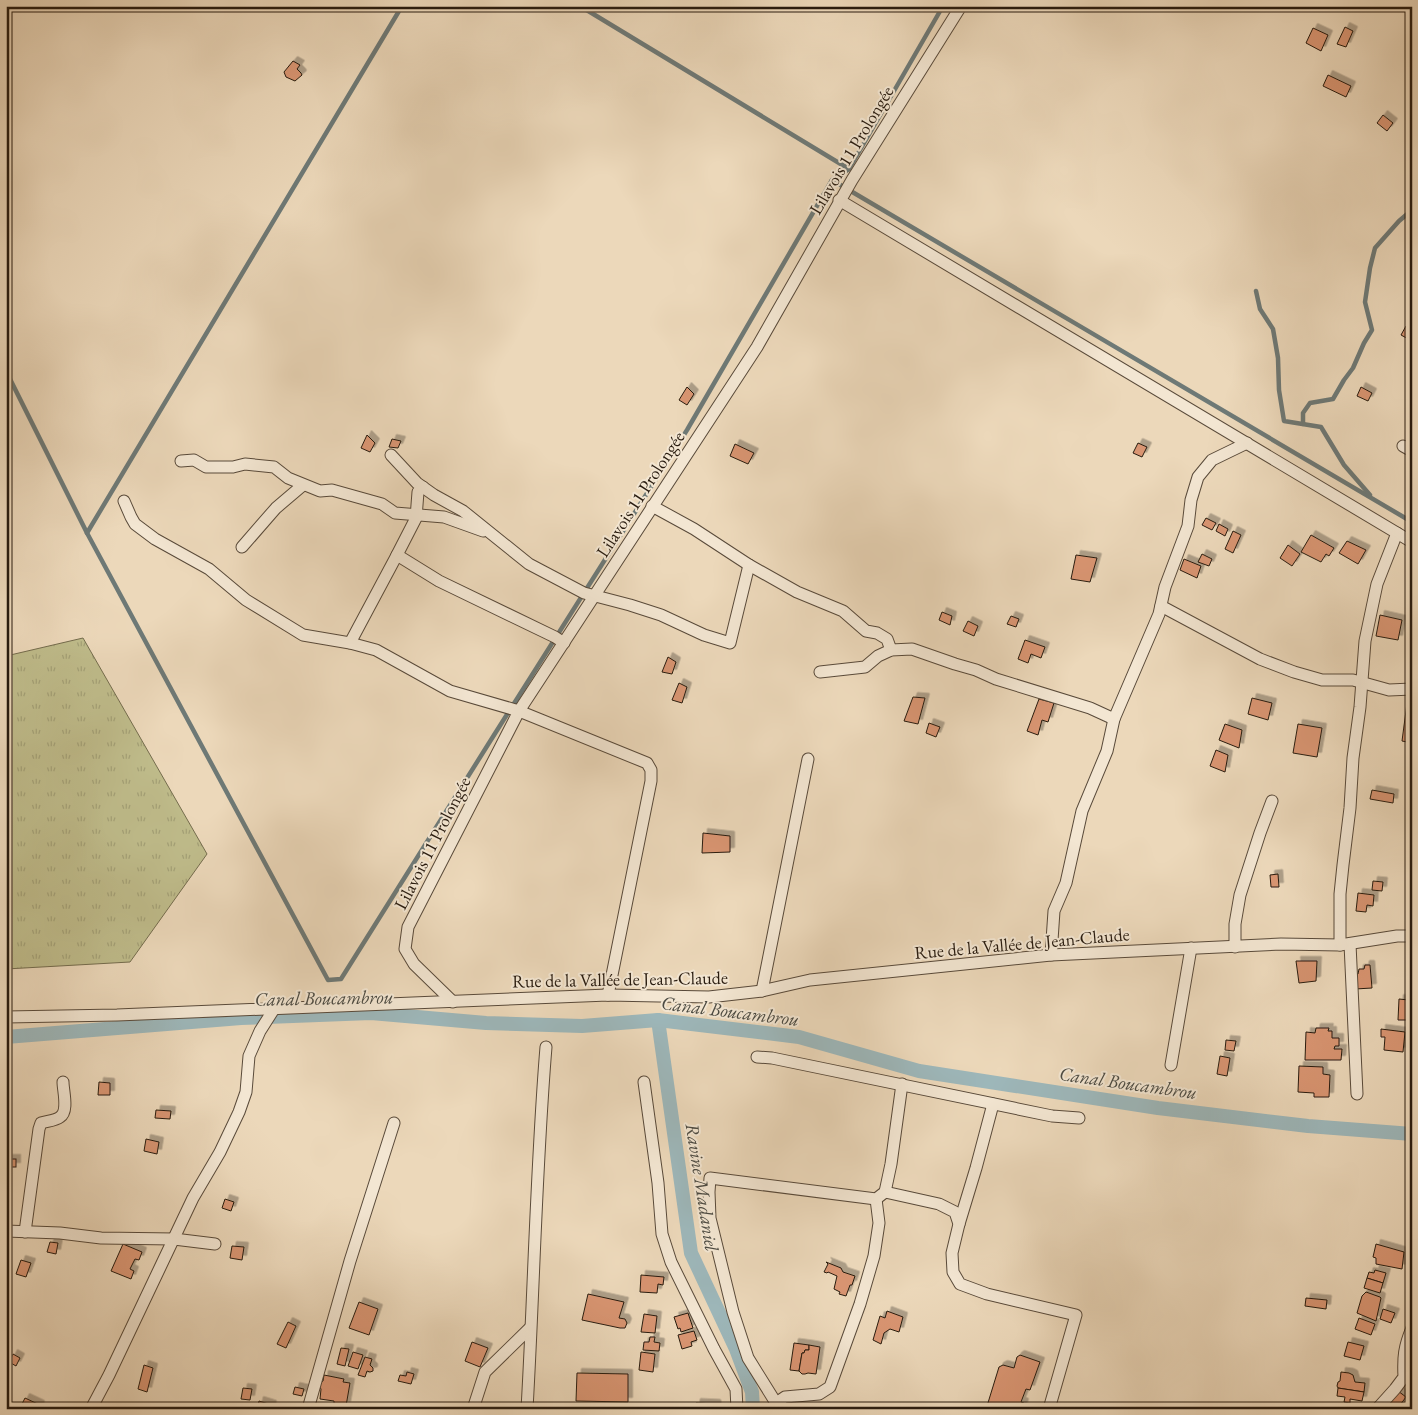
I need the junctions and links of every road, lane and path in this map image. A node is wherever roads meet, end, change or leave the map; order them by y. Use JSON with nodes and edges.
{"nodes":[{"id":1,"x":961,"y":6,"type":"edge"},
{"id":2,"x":840,"y":200,"type":"junction"},
{"id":3,"x":1248,"y":443,"type":"junction"},
{"id":4,"x":391,"y":455,"type":"dead end"},
{"id":5,"x":181,"y":461,"type":"dead end"},
{"id":6,"x":304,"y":485,"type":"junction"},
{"id":7,"x":423,"y":487,"type":"junction"},
{"id":8,"x":124,"y":501,"type":"dead end"},
{"id":9,"x":652,"y":506,"type":"junction"},
{"id":10,"x":416,"y":515,"type":"junction"},
{"id":11,"x":1397,"y":533,"type":"junction"},
{"id":12,"x":492,"y":534,"type":"junction"},
{"id":13,"x":1412,"y":542,"type":"edge"},
{"id":14,"x":242,"y":547,"type":"dead end"},
{"id":15,"x":397,"y":555,"type":"junction"},
{"id":16,"x":749,"y":565,"type":"junction"},
{"id":17,"x":594,"y":596,"type":"junction"},
{"id":18,"x":1161,"y":606,"type":"junction"},
{"id":19,"x":350,"y":643,"type":"junction"},
{"id":20,"x":564,"y":643,"type":"junction"},
{"id":21,"x":892,"y":650,"type":"junction"},
{"id":22,"x":820,"y":672,"type":"dead end"},
{"id":23,"x":1362,"y":683,"type":"junction"},
{"id":24,"x":1412,"y":689,"type":"edge"},
{"id":25,"x":519,"y":711,"type":"junction"},
{"id":26,"x":1114,"y":719,"type":"junction"},
{"id":27,"x":808,"y":759,"type":"dead end"},
{"id":28,"x":1272,"y":800,"type":"dead end"},
{"id":29,"x":1412,"y":936,"type":"edge"},
{"id":30,"x":1345,"y":944,"type":"junction"},
{"id":31,"x":1235,"y":947,"type":"junction"},
{"id":32,"x":1191,"y":948,"type":"junction"},
{"id":33,"x":1051,"y":955,"type":"junction"},
{"id":34,"x":762,"y":991,"type":"junction"},
{"id":35,"x":608,"y":995,"type":"junction"},
{"id":36,"x":453,"y":1002,"type":"junction"},
{"id":37,"x":274,"y":1009,"type":"junction"},
{"id":38,"x":6,"y":1017,"type":"edge"},
{"id":39,"x":546,"y":1048,"type":"dead end"},
{"id":40,"x":757,"y":1057,"type":"dead end"},
{"id":41,"x":1171,"y":1064,"type":"dead end"},
{"id":42,"x":63,"y":1082,"type":"dead end"},
{"id":43,"x":644,"y":1082,"type":"dead end"},
{"id":44,"x":902,"y":1084,"type":"junction"},
{"id":45,"x":1357,"y":1094,"type":"dead end"},
{"id":46,"x":993,"y":1104,"type":"junction"},
{"id":47,"x":1079,"y":1118,"type":"dead end"},
{"id":48,"x":394,"y":1123,"type":"dead end"},
{"id":49,"x":881,"y":1195,"type":"junction"},
{"id":50,"x":959,"y":1224,"type":"junction"},
{"id":51,"x":6,"y":1231,"type":"edge"},
{"id":52,"x":25,"y":1232,"type":"junction"},
{"id":53,"x":174,"y":1239,"type":"junction"},
{"id":54,"x":215,"y":1244,"type":"dead end"},
{"id":55,"x":530,"y":1328,"type":"junction"},
{"id":56,"x":1412,"y":1328,"type":"edge"},
{"id":57,"x":776,"y":1406,"type":"edge"},
{"id":58,"x":308,"y":1408,"type":"edge"},
{"id":59,"x":91,"y":1409,"type":"edge"},
{"id":60,"x":473,"y":1409,"type":"edge"},
{"id":61,"x":526,"y":1409,"type":"edge"},
{"id":62,"x":737,"y":1409,"type":"edge"},
{"id":63,"x":1049,"y":1409,"type":"edge"},
{"id":64,"x":1376,"y":1409,"type":"edge"}],
"edges":[{"from":1,"to":2,"type":"street","name":"Lilavois 11 Prolongée"},
{"from":2,"to":3,"type":"street"},
{"from":2,"to":9,"type":"street","name":"Lilavois 11 Prolongée"},
{"from":3,"to":11,"type":"street"},
{"from":3,"to":18,"type":"street"},
{"from":4,"to":7,"type":"street"},
{"from":5,"to":6,"type":"street"},
{"from":6,"to":10,"type":"street"},
{"from":6,"to":14,"type":"street"},
{"from":7,"to":10,"type":"street"},
{"from":7,"to":12,"type":"street"},
{"from":8,"to":19,"type":"street"},
{"from":9,"to":16,"type":"street"},
{"from":9,"to":17,"type":"street","name":"Lilavois 11 Prolongée"},
{"from":10,"to":12,"type":"street"},
{"from":10,"to":15,"type":"street"},
{"from":11,"to":13,"type":"street"},
{"from":11,"to":23,"type":"street"},
{"from":12,"to":17,"type":"street"},
{"from":15,"to":19,"type":"street"},
{"from":15,"to":20,"type":"street"},
{"from":16,"to":17,"type":"street"},
{"from":16,"to":21,"type":"street"},
{"from":17,"to":20,"type":"street","name":"Lilavois 11 Prolongée"},
{"from":18,"to":23,"type":"street"},
{"from":18,"to":26,"type":"street"},
{"from":19,"to":25,"type":"street"},
{"from":20,"to":25,"type":"street","name":"Lilavois 11 Prolongée"},
{"from":21,"to":22,"type":"street"},
{"from":21,"to":26,"type":"street"},
{"from":23,"to":24,"type":"street"},
{"from":23,"to":30,"type":"street"},
{"from":25,"to":35,"type":"street"},
{"from":25,"to":36,"type":"street","name":"Lilavois 11 Prolongée"},
{"from":26,"to":33,"type":"street"},
{"from":27,"to":34,"type":"street"},
{"from":28,"to":31,"type":"street"},
{"from":29,"to":30,"type":"street","name":"Rue de la Vallée de Jean-Claude"},
{"from":30,"to":31,"type":"street","name":"Rue de la Vallée de Jean-Claude"},
{"from":30,"to":45,"type":"street"},
{"from":31,"to":32,"type":"street","name":"Rue de la Vallée de Jean-Claude"},
{"from":32,"to":33,"type":"street","name":"Rue de la Vallée de Jean-Claude"},
{"from":32,"to":41,"type":"street"},
{"from":33,"to":34,"type":"street","name":"Rue de la Vallée de Jean-Claude"},
{"from":34,"to":35,"type":"street","name":"Rue de la Vallée de Jean-Claude"},
{"from":35,"to":36,"type":"street","name":"Rue de la Vallée de Jean-Claude"},
{"from":36,"to":37,"type":"street","name":"Rue de la Vallée de Jean-Claude"},
{"from":37,"to":38,"type":"street","name":"Rue de la Vallée de Jean-Claude"},
{"from":37,"to":53,"type":"street"},
{"from":39,"to":55,"type":"street"},
{"from":40,"to":44,"type":"street"},
{"from":42,"to":52,"type":"street"},
{"from":43,"to":62,"type":"street"},
{"from":44,"to":46,"type":"street"},
{"from":44,"to":49,"type":"street"},
{"from":46,"to":47,"type":"street"},
{"from":46,"to":50,"type":"street"},
{"from":48,"to":58,"type":"street"},
{"from":49,"to":50,"type":"street"},
{"from":49,"to":57,"type":"street"},
{"from":49,"to":57,"type":"street"},
{"from":50,"to":63,"type":"street"},
{"from":51,"to":52,"type":"street"},
{"from":52,"to":53,"type":"street"},
{"from":53,"to":54,"type":"street"},
{"from":53,"to":59,"type":"street"},
{"from":55,"to":60,"type":"street"},
{"from":55,"to":61,"type":"street"},
{"from":56,"to":64,"type":"street"}]}
